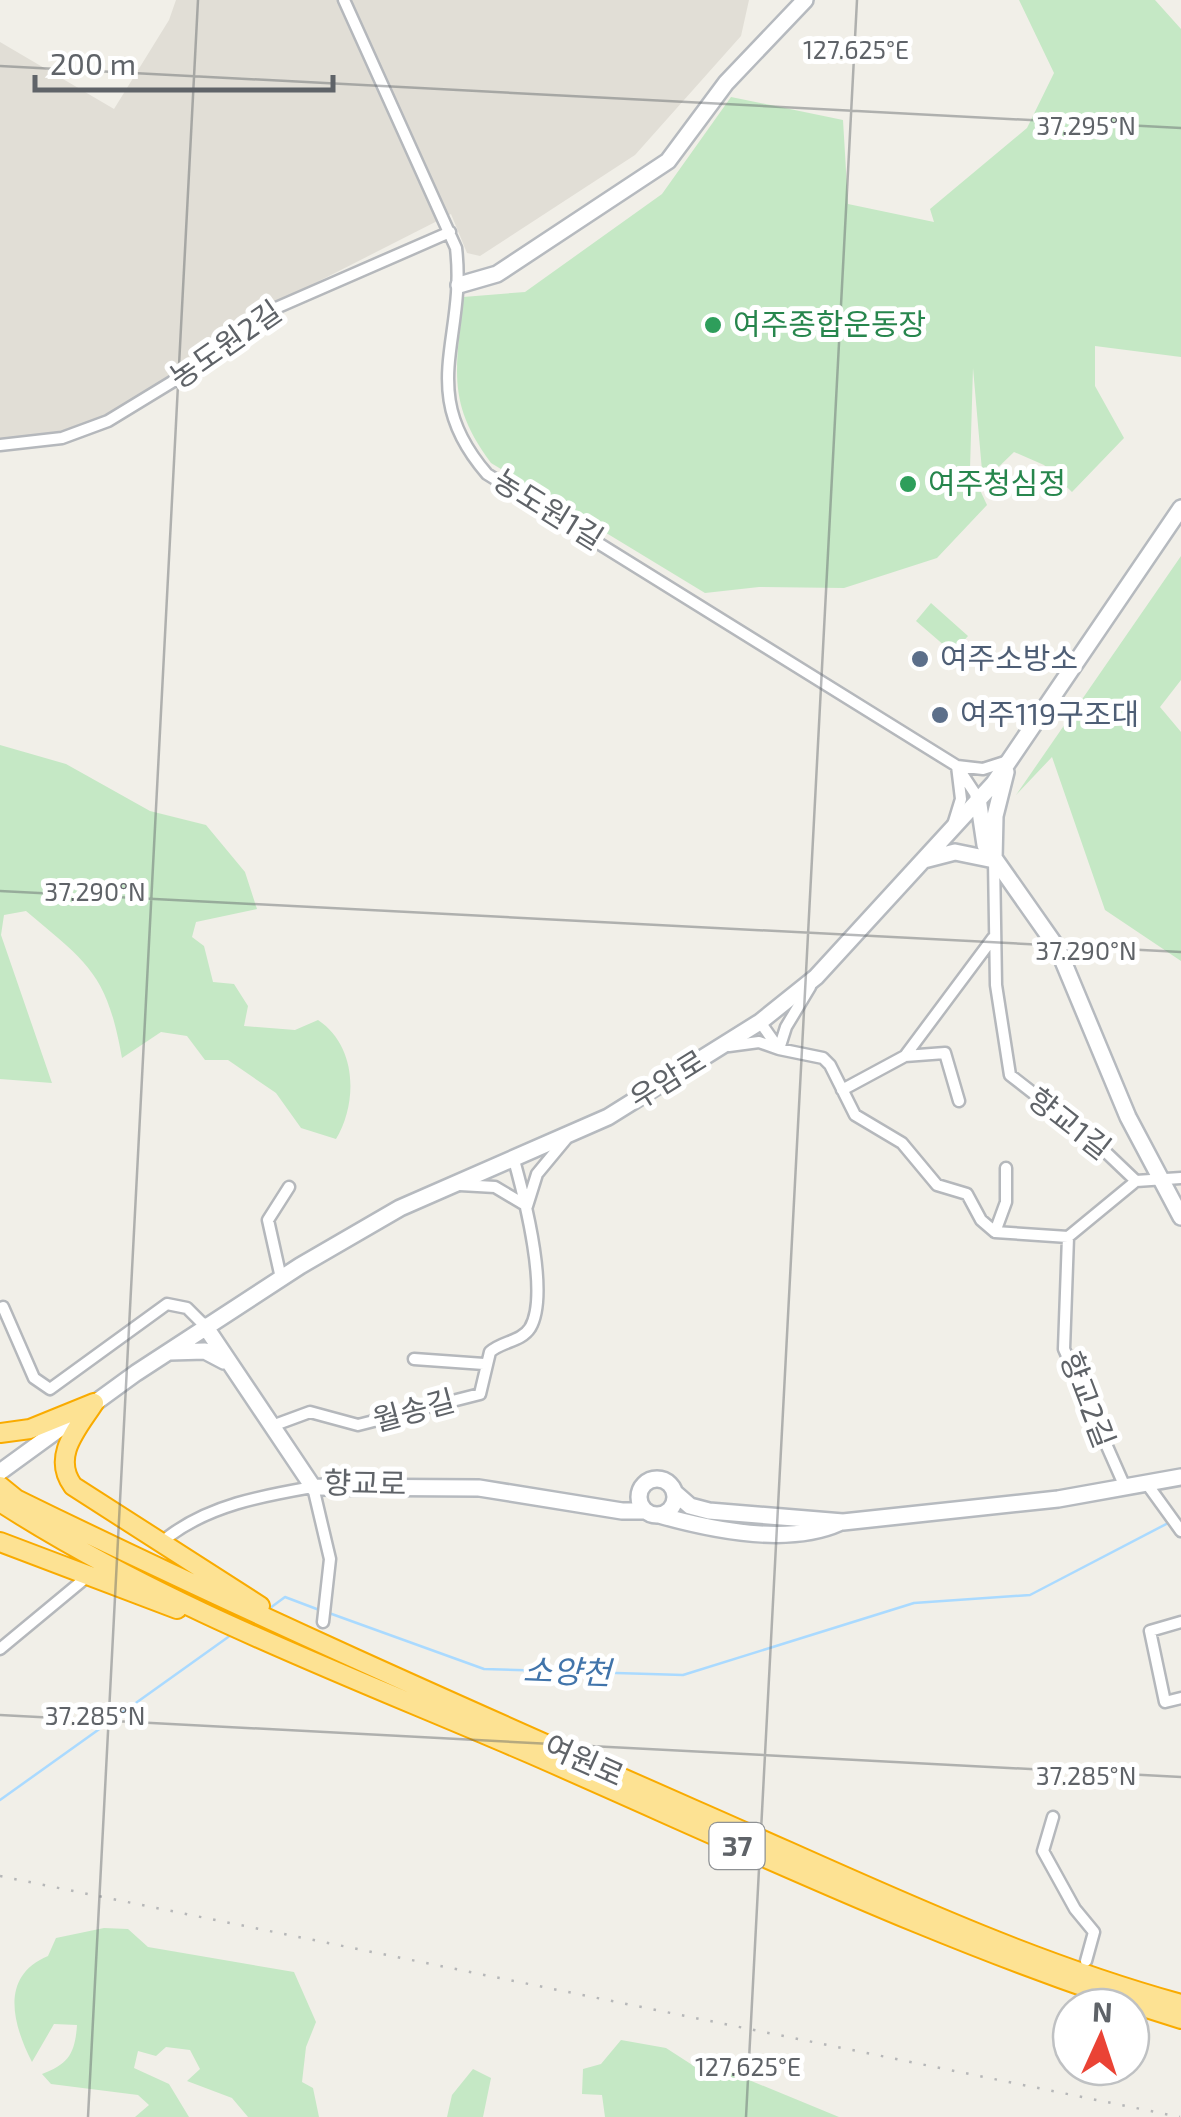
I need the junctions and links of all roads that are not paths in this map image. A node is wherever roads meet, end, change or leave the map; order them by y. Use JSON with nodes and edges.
{"nodes":[{"id":1,"x":344,"y":0,"type":"edge"},
{"id":2,"x":805,"y":0,"type":"edge"},
{"id":3,"x":450,"y":232,"type":"junction"},
{"id":4,"x":458,"y":285,"type":"junction"},
{"id":5,"x":0,"y":446,"type":"edge"},
{"id":6,"x":1181,"y":508,"type":"edge"},
{"id":7,"x":1010,"y":761,"type":"junction"},
{"id":8,"x":957,"y":766,"type":"junction"},
{"id":9,"x":978,"y":798,"type":"junction"},
{"id":10,"x":953,"y":826,"type":"junction"},
{"id":11,"x":994,"y":860,"type":"junction"},
{"id":12,"x":920,"y":862,"type":"junction"},
{"id":13,"x":994,"y":936,"type":"junction"},
{"id":14,"x":816,"y":977,"type":"junction"},
{"id":15,"x":760,"y":1022,"type":"junction"},
{"id":16,"x":720,"y":1048,"type":"junction"},
{"id":17,"x":779,"y":1049,"type":"junction"},
{"id":18,"x":905,"y":1056,"type":"junction"},
{"id":19,"x":842,"y":1090,"type":"junction"},
{"id":20,"x":959,"y":1102,"type":"dead end"},
{"id":21,"x":570,"y":1135,"type":"junction"},
{"id":22,"x":514,"y":1160,"type":"junction"},
{"id":23,"x":1006,"y":1168,"type":"dead end"},
{"id":24,"x":1160,"y":1178,"type":"junction"},
{"id":25,"x":1181,"y":1178,"type":"edge"},
{"id":26,"x":1136,"y":1181,"type":"junction"},
{"id":27,"x":289,"y":1186,"type":"dead end"},
{"id":28,"x":449,"y":1186,"type":"junction"},
{"id":29,"x":526,"y":1206,"type":"junction"},
{"id":30,"x":1181,"y":1217,"type":"edge"},
{"id":31,"x":996,"y":1232,"type":"junction"},
{"id":32,"x":1068,"y":1238,"type":"junction"},
{"id":33,"x":281,"y":1278,"type":"junction"},
{"id":34,"x":3,"y":1307,"type":"dead end"},
{"id":35,"x":205,"y":1326,"type":"junction"},
{"id":36,"x":166,"y":1352,"type":"junction"},
{"id":37,"x":414,"y":1358,"type":"dead end"},
{"id":38,"x":484,"y":1364,"type":"junction"},
{"id":39,"x":230,"y":1367,"type":"junction"},
{"id":40,"x":94,"y":1403,"type":"junction"},
{"id":41,"x":272,"y":1426,"type":"junction"},
{"id":42,"x":0,"y":1433,"type":"edge"},
{"id":43,"x":0,"y":1472,"type":"edge"},
{"id":44,"x":1181,"y":1477,"type":"edge"},
{"id":45,"x":0,"y":1486,"type":"edge"},
{"id":46,"x":313,"y":1487,"type":"junction"},
{"id":47,"x":1125,"y":1487,"type":"junction"},
{"id":48,"x":640,"y":1490,"type":"junction"},
{"id":49,"x":1152,"y":1490,"type":"junction"},
{"id":50,"x":674,"y":1492,"type":"junction"},
{"id":51,"x":0,"y":1502,"type":"edge"},
{"id":52,"x":607,"y":1507,"type":"junction"},
{"id":53,"x":652,"y":1513,"type":"junction"},
{"id":54,"x":842,"y":1522,"type":"junction"},
{"id":55,"x":1181,"y":1531,"type":"edge"},
{"id":56,"x":168,"y":1537,"type":"dead end"},
{"id":57,"x":0,"y":1542,"type":"edge"},
{"id":58,"x":82,"y":1581,"type":"dead end"},
{"id":59,"x":215,"y":1605,"type":"junction"},
{"id":60,"x":323,"y":1622,"type":"dead end"},
{"id":61,"x":1181,"y":1622,"type":"edge"},
{"id":62,"x":306,"y":1648,"type":"junction"},
{"id":63,"x":0,"y":1650,"type":"edge"},
{"id":64,"x":1181,"y":1698,"type":"edge"},
{"id":65,"x":1053,"y":1817,"type":"dead end"},
{"id":66,"x":798,"y":1855,"type":"junction"},
{"id":67,"x":1086,"y":1962,"type":"junction"},
{"id":68,"x":1181,"y":2003,"type":"edge"},
{"id":69,"x":1181,"y":2019,"type":"edge"}],
"edges":[{"from":1,"to":3,"type":"street","name":"농도원1길"},
{"from":2,"to":4,"type":"street"},
{"from":3,"to":4,"type":"street","name":"농도원1길"},
{"from":3,"to":5,"type":"street","name":"농도원2길"},
{"from":4,"to":8,"type":"street","name":"농도원1길"},
{"from":6,"to":7,"type":"street","name":"우암로"},
{"from":7,"to":8,"type":"street"},
{"from":7,"to":9,"type":"street","name":"우암로"},
{"from":7,"to":11,"type":"street"},
{"from":8,"to":9,"type":"street","name":"농도원1길"},
{"from":8,"to":10,"type":"street"},
{"from":9,"to":10,"type":"street","name":"우암로"},
{"from":9,"to":11,"type":"street","name":"향교1길"},
{"from":10,"to":12,"type":"street","name":"우암로"},
{"from":11,"to":12,"type":"street"},
{"from":11,"to":13,"type":"street","name":"향교1길"},
{"from":11,"to":24,"type":"street","name":"향교1길"},
{"from":12,"to":14,"type":"street","name":"우암로"},
{"from":13,"to":18,"type":"street"},
{"from":13,"to":26,"type":"street","name":"향교1길"},
{"from":14,"to":15,"type":"street","name":"우암로"},
{"from":14,"to":17,"type":"street"},
{"from":15,"to":16,"type":"street","name":"우암로"},
{"from":15,"to":17,"type":"street"},
{"from":16,"to":17,"type":"street"},
{"from":16,"to":21,"type":"street","name":"우암로"},
{"from":17,"to":19,"type":"street"},
{"from":18,"to":19,"type":"street"},
{"from":18,"to":20,"type":"street"},
{"from":19,"to":31,"type":"street"},
{"from":21,"to":22,"type":"street","name":"우암로"},
{"from":21,"to":29,"type":"street"},
{"from":22,"to":28,"type":"street","name":"우암로"},
{"from":22,"to":29,"type":"street","name":"월송길"},
{"from":23,"to":31,"type":"street"},
{"from":24,"to":25,"type":"street","name":"향교1길"},
{"from":24,"to":26,"type":"street","name":"향교1길"},
{"from":24,"to":30,"type":"street","name":"향교1길"},
{"from":26,"to":32,"type":"street"},
{"from":27,"to":33,"type":"street"},
{"from":28,"to":29,"type":"street"},
{"from":28,"to":33,"type":"street","name":"우암로"},
{"from":29,"to":38,"type":"street","name":"월송길"},
{"from":31,"to":32,"type":"street"},
{"from":32,"to":47,"type":"street","name":"향교2길"},
{"from":33,"to":35,"type":"street","name":"우암로"},
{"from":34,"to":35,"type":"street"},
{"from":35,"to":36,"type":"street","name":"우암로"},
{"from":35,"to":39,"type":"street","name":"향교로"},
{"from":36,"to":39,"type":"street"},
{"from":36,"to":40,"type":"street","name":"우암로"},
{"from":37,"to":38,"type":"street"},
{"from":38,"to":41,"type":"street","name":"월송길"},
{"from":39,"to":41,"type":"street","name":"향교로"},
{"from":40,"to":42,"type":"highway"},
{"from":40,"to":43,"type":"street","name":"우암로"},
{"from":40,"to":59,"type":"highway"},
{"from":41,"to":46,"type":"street","name":"향교로"},
{"from":44,"to":49,"type":"street","name":"향교로"},
{"from":45,"to":59,"type":"highway","name":"여원로","number":"37"},
{"from":46,"to":52,"type":"street","name":"향교로"},
{"from":46,"to":56,"type":"street"},
{"from":46,"to":60,"type":"street"},
{"from":47,"to":49,"type":"street","name":"향교로"},
{"from":47,"to":54,"type":"street","name":"향교로"},
{"from":48,"to":50,"type":"street"},
{"from":48,"to":52,"type":"street"},
{"from":48,"to":53,"type":"street"},
{"from":49,"to":55,"type":"street"},
{"from":50,"to":53,"type":"street"},
{"from":50,"to":54,"type":"street","name":"향교로"},
{"from":51,"to":59,"type":"highway","name":"여원로","number":"37"},
{"from":52,"to":53,"type":"street","name":"향교로"},
{"from":53,"to":54,"type":"street","name":"향교로"},
{"from":57,"to":59,"type":"highway"},
{"from":58,"to":63,"type":"street"},
{"from":59,"to":62,"type":"highway","name":"여원로","number":"37"},
{"from":59,"to":62,"type":"highway"},
{"from":61,"to":64,"type":"street"},
{"from":62,"to":66,"type":"highway","name":"여원로","number":"37"},
{"from":62,"to":69,"type":"highway","name":"여원로","number":"37"},
{"from":65,"to":67,"type":"street"},
{"from":66,"to":67,"type":"highway"},
{"from":66,"to":68,"type":"highway","name":"여원로","number":"37"},
{"from":67,"to":68,"type":"highway"}]}
